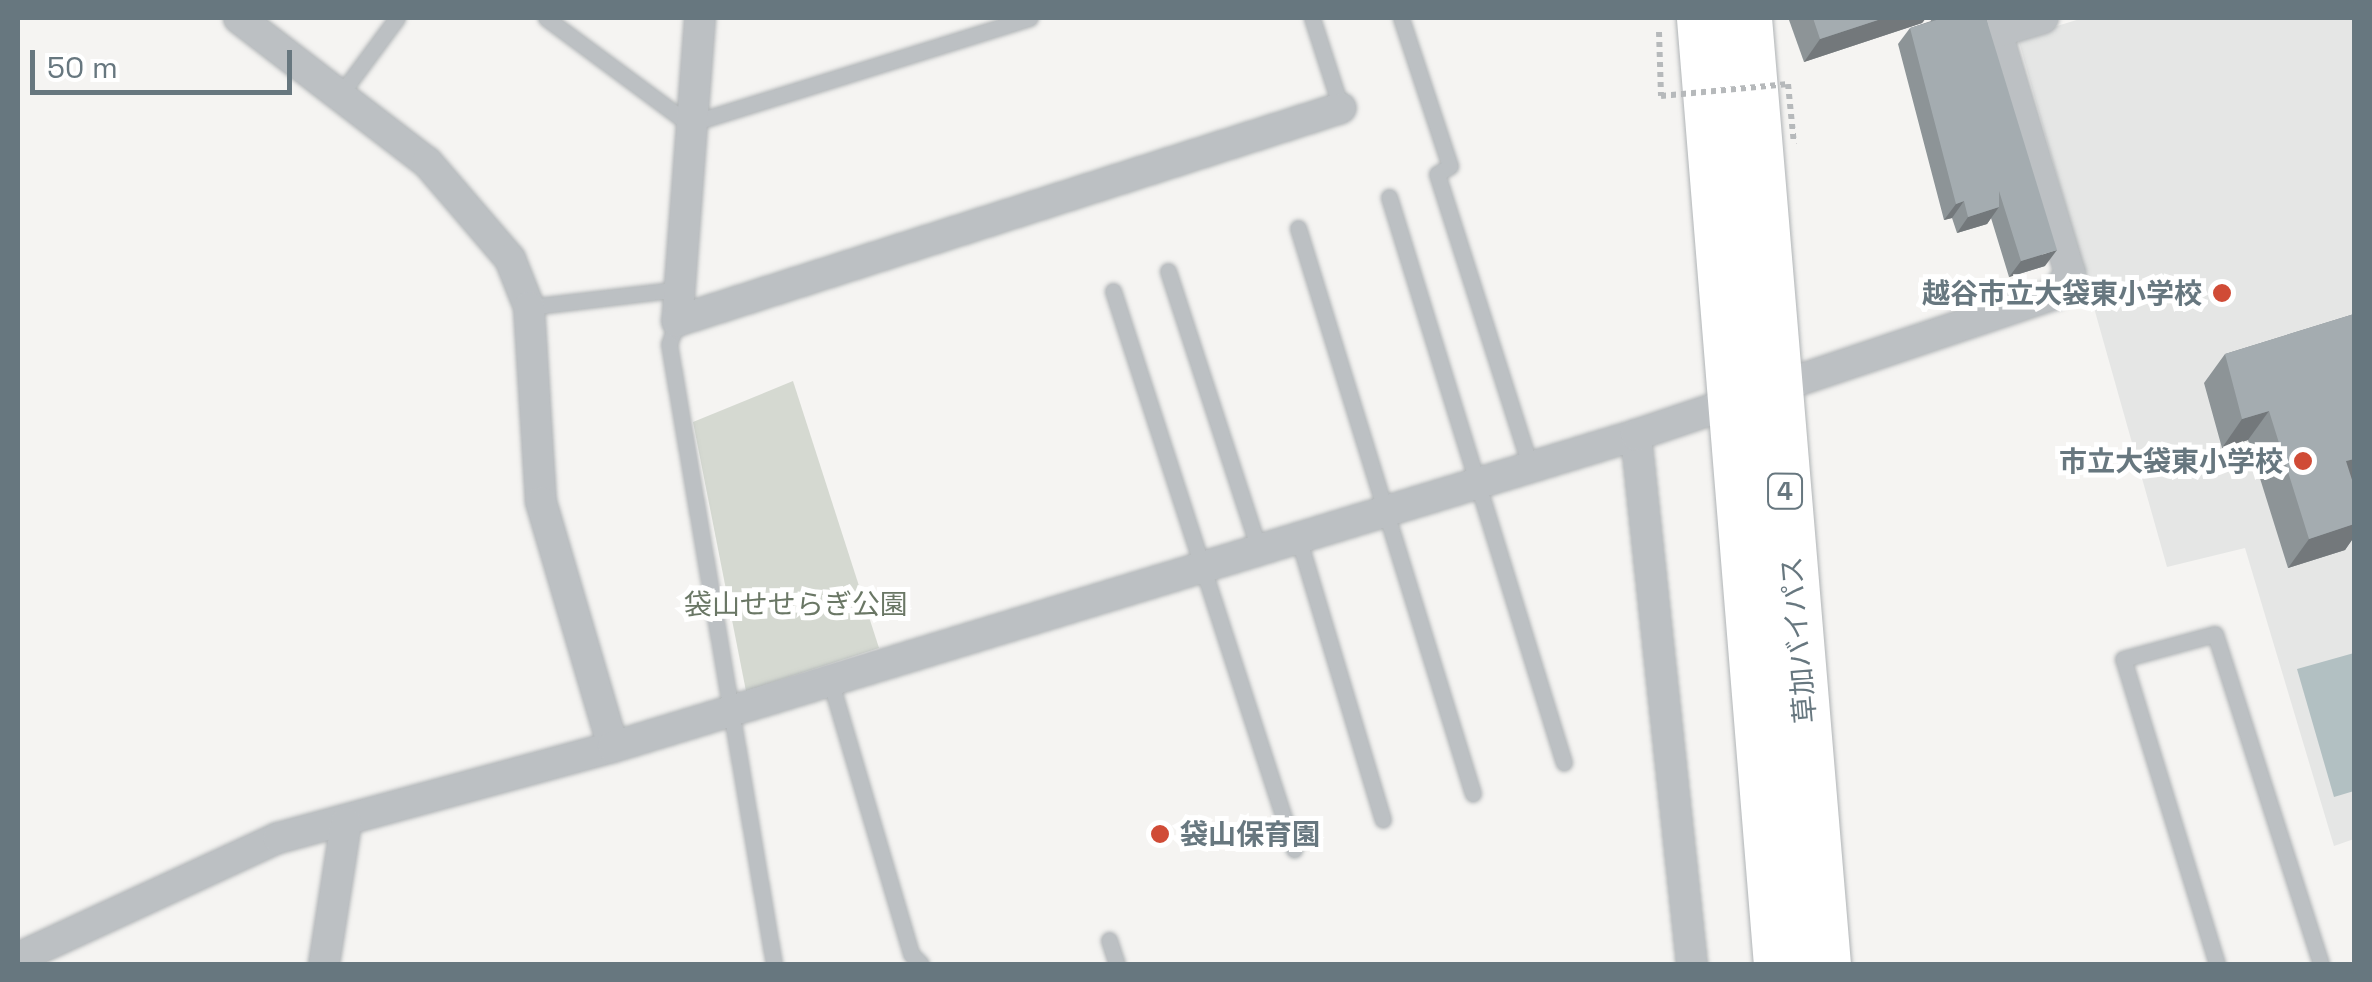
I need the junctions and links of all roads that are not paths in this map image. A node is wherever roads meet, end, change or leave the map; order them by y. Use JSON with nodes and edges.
{"nodes":[{"id":1,"x":239,"y":18,"type":"edge"},
{"id":2,"x":397,"y":18,"type":"edge"},
{"id":3,"x":546,"y":18,"type":"edge"},
{"id":4,"x":700,"y":18,"type":"edge"},
{"id":5,"x":1030,"y":18,"type":"edge"},
{"id":6,"x":1312,"y":18,"type":"edge"},
{"id":7,"x":1401,"y":18,"type":"edge"},
{"id":8,"x":1744,"y":18,"type":"edge"},
{"id":9,"x":2044,"y":18,"type":"edge"},
{"id":10,"x":1682,"y":25,"type":"edge"},
{"id":11,"x":340,"y":95,"type":"junction"},
{"id":12,"x":1340,"y":108,"type":"joint"},
{"id":13,"x":690,"y":124,"type":"junction"},
{"id":14,"x":1389,"y":197,"type":"dead end"},
{"id":15,"x":1298,"y":228,"type":"dead end"},
{"id":16,"x":1168,"y":271,"type":"dead end"},
{"id":17,"x":679,"y":289,"type":"junction"},
{"id":18,"x":1113,"y":291,"type":"dead end"},
{"id":19,"x":529,"y":308,"type":"junction"},
{"id":20,"x":677,"y":322,"type":"junction"},
{"id":21,"x":1756,"y":394,"type":"junction"},
{"id":22,"x":1636,"y":435,"type":"junction"},
{"id":23,"x":1530,"y":466,"type":"junction"},
{"id":24,"x":1481,"y":481,"type":"junction"},
{"id":25,"x":1389,"y":509,"type":"junction"},
{"id":26,"x":1298,"y":537,"type":"junction"},
{"id":27,"x":1259,"y":549,"type":"junction"},
{"id":28,"x":1205,"y":566,"type":"junction"},
{"id":29,"x":830,"y":680,"type":"junction"},
{"id":30,"x":734,"y":710,"type":"junction"},
{"id":31,"x":613,"y":746,"type":"junction"},
{"id":32,"x":1564,"y":763,"type":"dead end"},
{"id":33,"x":1473,"y":794,"type":"dead end"},
{"id":34,"x":1383,"y":820,"type":"dead end"},
{"id":35,"x":346,"y":823,"type":"junction"},
{"id":36,"x":1294,"y":849,"type":"dead end"},
{"id":37,"x":1108,"y":940,"type":"dead end"},
{"id":38,"x":18,"y":958,"type":"edge"},
{"id":39,"x":324,"y":964,"type":"edge"},
{"id":40,"x":774,"y":964,"type":"edge"},
{"id":41,"x":921,"y":964,"type":"edge"},
{"id":42,"x":1117,"y":964,"type":"edge"},
{"id":43,"x":1692,"y":964,"type":"edge"},
{"id":44,"x":1781,"y":964,"type":"edge"},
{"id":45,"x":1823,"y":964,"type":"edge"},
{"id":46,"x":2217,"y":964,"type":"edge"},
{"id":47,"x":2321,"y":964,"type":"edge"}],
"edges":[{"from":1,"to":11,"type":"street"},
{"from":2,"to":11,"type":"lane"},
{"from":3,"to":13,"type":"lane"},
{"from":4,"to":13,"type":"street"},
{"from":5,"to":13,"type":"lane"},
{"from":6,"to":12,"type":"lane"},
{"from":7,"to":23,"type":"lane"},
{"from":8,"to":21,"type":"highway","name":"草加バイパス","number":"4"},
{"from":9,"to":21,"type":"street"},
{"from":10,"to":21,"type":"highway","name":"草加バイパス","number":"4"},
{"from":11,"to":19,"type":"street"},
{"from":12,"to":20,"type":"street"},
{"from":13,"to":17,"type":"street"},
{"from":14,"to":24,"type":"lane"},
{"from":15,"to":25,"type":"lane"},
{"from":16,"to":27,"type":"lane"},
{"from":17,"to":19,"type":"lane"},
{"from":17,"to":20,"type":"street"},
{"from":18,"to":28,"type":"lane"},
{"from":19,"to":31,"type":"street"},
{"from":20,"to":30,"type":"lane"},
{"from":21,"to":22,"type":"street"},
{"from":21,"to":44,"type":"highway","name":"草加バイパス","number":"4"},
{"from":21,"to":45,"type":"highway","name":"草加バイパス","number":"4"},
{"from":22,"to":23,"type":"street"},
{"from":22,"to":43,"type":"street"},
{"from":23,"to":24,"type":"street"},
{"from":24,"to":25,"type":"street"},
{"from":24,"to":32,"type":"lane"},
{"from":25,"to":26,"type":"street"},
{"from":25,"to":33,"type":"lane"},
{"from":26,"to":27,"type":"street"},
{"from":26,"to":34,"type":"lane"},
{"from":27,"to":28,"type":"street"},
{"from":28,"to":29,"type":"street"},
{"from":28,"to":36,"type":"lane"},
{"from":29,"to":30,"type":"street"},
{"from":29,"to":41,"type":"lane"},
{"from":30,"to":31,"type":"street"},
{"from":30,"to":40,"type":"lane"},
{"from":31,"to":35,"type":"street"},
{"from":35,"to":38,"type":"street"},
{"from":35,"to":39,"type":"street"},
{"from":37,"to":42,"type":"lane"},
{"from":46,"to":47,"type":"lane"}]}
